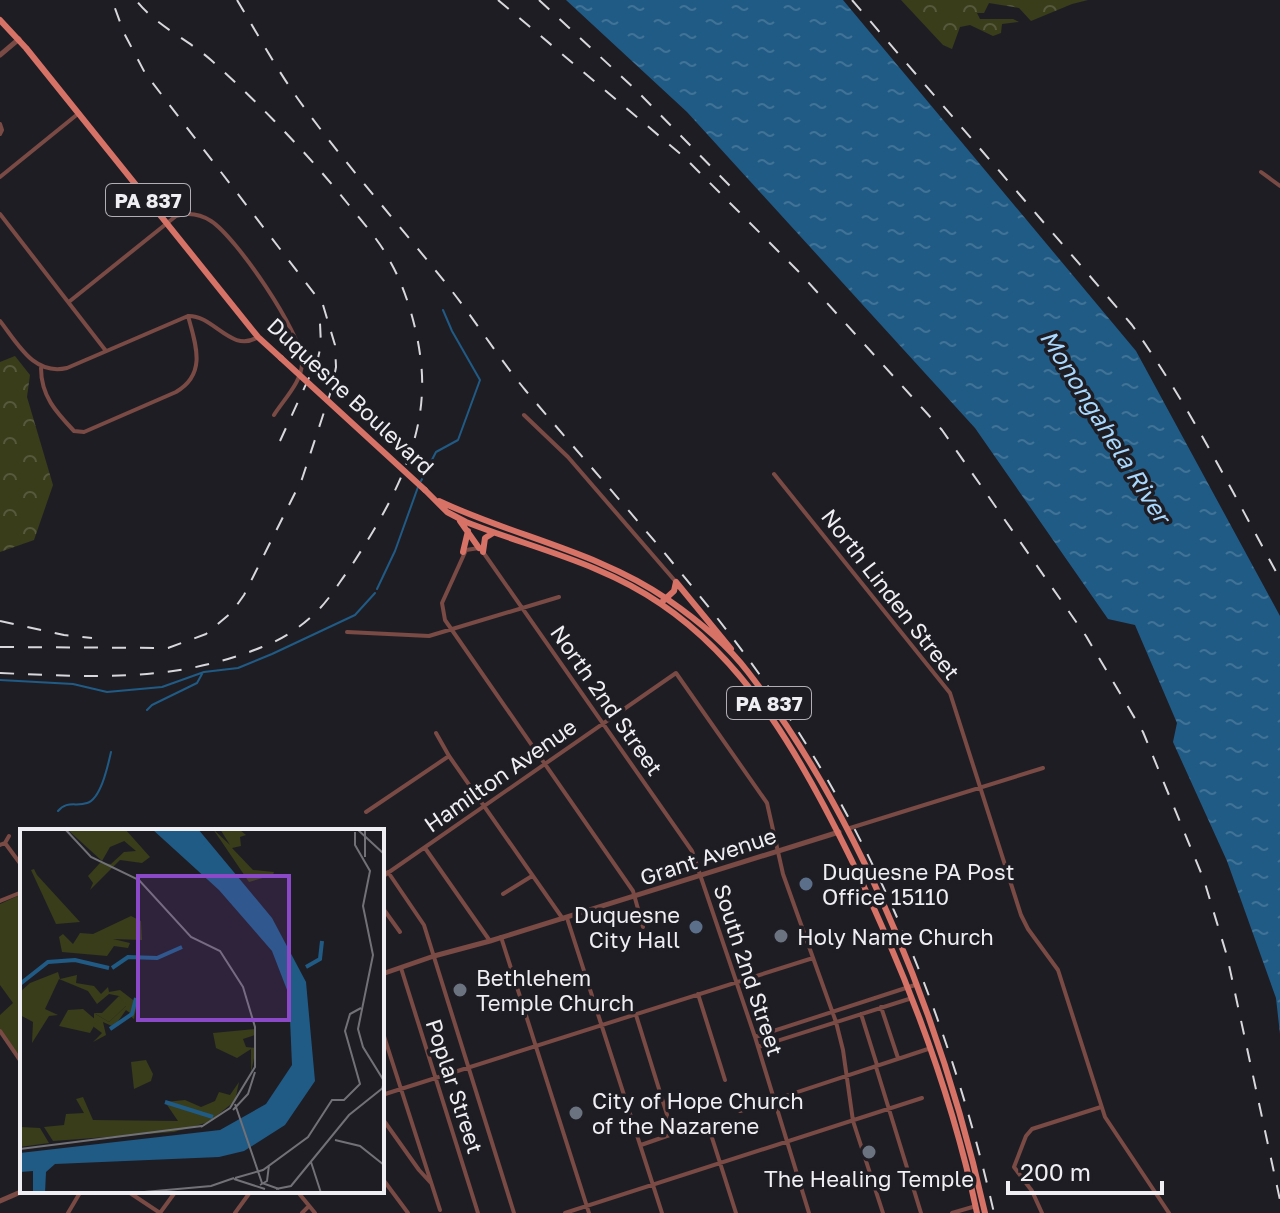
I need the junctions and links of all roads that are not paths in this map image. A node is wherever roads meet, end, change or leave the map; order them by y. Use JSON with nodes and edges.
{"nodes":[{"id":1,"x":0,"y":20,"type":"edge"},
{"id":2,"x":19,"y":39,"type":"junction"},
{"id":3,"x":0,"y":55,"type":"edge"},
{"id":4,"x":79,"y":113,"type":"junction"},
{"id":5,"x":0,"y":124,"type":"edge"},
{"id":6,"x":0,"y":134,"type":"edge"},
{"id":7,"x":1261,"y":172,"type":"dead end"},
{"id":8,"x":0,"y":177,"type":"edge"},
{"id":9,"x":1280,"y":186,"type":"edge"},
{"id":10,"x":0,"y":214,"type":"edge"},
{"id":11,"x":166,"y":223,"type":"junction"},
{"id":12,"x":70,"y":301,"type":"junction"},
{"id":13,"x":188,"y":316,"type":"junction"},
{"id":14,"x":0,"y":321,"type":"edge"},
{"id":15,"x":258,"y":337,"type":"junction"},
{"id":16,"x":106,"y":351,"type":"junction"},
{"id":17,"x":41,"y":368,"type":"junction"},
{"id":18,"x":274,"y":415,"type":"dead end"},
{"id":19,"x":524,"y":415,"type":"dead end"},
{"id":20,"x":774,"y":474,"type":"dead end"},
{"id":21,"x":435,"y":500,"type":"junction"},
{"id":22,"x":458,"y":518,"type":"junction"},
{"id":23,"x":468,"y":531,"type":"junction"},
{"id":24,"x":495,"y":533,"type":"junction"},
{"id":25,"x":481,"y":550,"type":"junction"},
{"id":26,"x":463,"y":552,"type":"junction"},
{"id":27,"x":676,"y":582,"type":"junction"},
{"id":28,"x":559,"y":597,"type":"dead end"},
{"id":29,"x":663,"y":601,"type":"junction"},
{"id":30,"x":522,"y":608,"type":"junction"},
{"id":31,"x":451,"y":630,"type":"junction"},
{"id":32,"x":347,"y":632,"type":"dead end"},
{"id":33,"x":749,"y":673,"type":"junction"},
{"id":34,"x":746,"y":686,"type":"junction"},
{"id":35,"x":604,"y":722,"type":"junction"},
{"id":36,"x":436,"y":733,"type":"dead end"},
{"id":37,"x":449,"y":756,"type":"junction"},
{"id":38,"x":544,"y":764,"type":"junction"},
{"id":39,"x":1043,"y":768,"type":"dead end"},
{"id":40,"x":981,"y":788,"type":"junction"},
{"id":41,"x":484,"y":806,"type":"junction"},
{"id":42,"x":366,"y":812,"type":"dead end"},
{"id":43,"x":842,"y":830,"type":"junction"},
{"id":44,"x":9,"y":836,"type":"dead end"},
{"id":45,"x":2,"y":844,"type":"edge"},
{"id":46,"x":424,"y":847,"type":"junction"},
{"id":47,"x":779,"y":851,"type":"junction"},
{"id":48,"x":20,"y":864,"type":"edge"},
{"id":49,"x":388,"y":872,"type":"junction"},
{"id":50,"x":384,"y":875,"type":"edge"},
{"id":51,"x":702,"y":875,"type":"junction"},
{"id":52,"x":532,"y":876,"type":"junction"},
{"id":53,"x":20,"y":893,"type":"edge"},
{"id":54,"x":503,"y":894,"type":"dead end"},
{"id":55,"x":634,"y":896,"type":"junction"},
{"id":56,"x":0,"y":901,"type":"edge"},
{"id":57,"x":384,"y":910,"type":"edge"},
{"id":58,"x":565,"y":918,"type":"junction"},
{"id":59,"x":643,"y":927,"type":"dead end"},
{"id":60,"x":400,"y":932,"type":"dead end"},
{"id":61,"x":501,"y":937,"type":"junction"},
{"id":62,"x":490,"y":941,"type":"junction"},
{"id":63,"x":434,"y":956,"type":"junction"},
{"id":64,"x":813,"y":958,"type":"junction"},
{"id":65,"x":401,"y":968,"type":"junction"},
{"id":66,"x":384,"y":973,"type":"edge"},
{"id":67,"x":737,"y":983,"type":"junction"},
{"id":68,"x":912,"y":986,"type":"junction"},
{"id":69,"x":698,"y":994,"type":"junction"},
{"id":70,"x":916,"y":996,"type":"junction"},
{"id":71,"x":881,"y":1007,"type":"junction"},
{"id":72,"x":831,"y":1013,"type":"junction"},
{"id":73,"x":861,"y":1014,"type":"junction"},
{"id":74,"x":636,"y":1015,"type":"junction"},
{"id":75,"x":836,"y":1022,"type":"junction"},
{"id":76,"x":603,"y":1026,"type":"junction"},
{"id":77,"x":0,"y":1031,"type":"edge"},
{"id":78,"x":384,"y":1036,"type":"edge"},
{"id":79,"x":755,"y":1037,"type":"junction"},
{"id":80,"x":758,"y":1047,"type":"junction"},
{"id":81,"x":536,"y":1048,"type":"junction"},
{"id":82,"x":931,"y":1048,"type":"junction"},
{"id":83,"x":898,"y":1059,"type":"junction"},
{"id":84,"x":20,"y":1060,"type":"edge"},
{"id":85,"x":876,"y":1066,"type":"junction"},
{"id":86,"x":468,"y":1069,"type":"junction"},
{"id":87,"x":846,"y":1077,"type":"junction"},
{"id":88,"x":435,"y":1078,"type":"junction"},
{"id":89,"x":725,"y":1080,"type":"dead end"},
{"id":90,"x":401,"y":1089,"type":"junction"},
{"id":91,"x":384,"y":1094,"type":"edge"},
{"id":92,"x":922,"y":1098,"type":"dead end"},
{"id":93,"x":773,"y":1100,"type":"junction"},
{"id":94,"x":1101,"y":1107,"type":"junction"},
{"id":95,"x":890,"y":1109,"type":"junction"},
{"id":96,"x":740,"y":1111,"type":"dead end"},
{"id":97,"x":384,"y":1121,"type":"edge"},
{"id":98,"x":853,"y":1121,"type":"junction"},
{"id":99,"x":673,"y":1134,"type":"junction"},
{"id":100,"x":786,"y":1143,"type":"junction"},
{"id":101,"x":641,"y":1145,"type":"junction"},
{"id":102,"x":720,"y":1163,"type":"junction"},
{"id":103,"x":384,"y":1181,"type":"edge"},
{"id":104,"x":652,"y":1184,"type":"junction"},
{"id":105,"x":433,"y":1185,"type":"junction"},
{"id":106,"x":20,"y":1192,"type":"edge"},
{"id":107,"x":80,"y":1193,"type":"edge"},
{"id":108,"x":130,"y":1193,"type":"edge"},
{"id":109,"x":175,"y":1193,"type":"edge"},
{"id":110,"x":250,"y":1193,"type":"edge"},
{"id":111,"x":299,"y":1193,"type":"edge"},
{"id":112,"x":0,"y":1201,"type":"edge"},
{"id":113,"x":586,"y":1205,"type":"junction"},
{"id":114,"x":309,"y":1206,"type":"junction"},
{"id":115,"x":977,"y":1209,"type":"edge"},
{"id":116,"x":440,"y":1210,"type":"dead end"},
{"id":117,"x":68,"y":1213,"type":"edge"},
{"id":118,"x":160,"y":1213,"type":"edge"},
{"id":119,"x":235,"y":1213,"type":"edge"},
{"id":120,"x":302,"y":1213,"type":"edge"},
{"id":121,"x":315,"y":1213,"type":"edge"},
{"id":122,"x":408,"y":1213,"type":"edge"},
{"id":123,"x":478,"y":1213,"type":"edge"},
{"id":124,"x":514,"y":1213,"type":"edge"},
{"id":125,"x":565,"y":1213,"type":"edge"},
{"id":126,"x":589,"y":1213,"type":"edge"},
{"id":127,"x":662,"y":1213,"type":"edge"},
{"id":128,"x":736,"y":1213,"type":"edge"},
{"id":129,"x":809,"y":1213,"type":"edge"},
{"id":130,"x":883,"y":1213,"type":"edge"},
{"id":131,"x":921,"y":1213,"type":"edge"},
{"id":132,"x":952,"y":1213,"type":"edge"},
{"id":133,"x":985,"y":1213,"type":"edge"},
{"id":134,"x":1042,"y":1213,"type":"edge"},
{"id":135,"x":1169,"y":1213,"type":"edge"}],
"edges":[{"from":1,"to":2,"type":"main road","name":"Duquesne Boulevard","number":"PA 837"},
{"from":2,"to":3,"type":"street"},
{"from":2,"to":4,"type":"main road","name":"Duquesne Boulevard","number":"PA 837"},
{"from":4,"to":8,"type":"street"},
{"from":4,"to":11,"type":"main road","name":"Duquesne Boulevard","number":"PA 837"},
{"from":5,"to":6,"type":"street"},
{"from":7,"to":9,"type":"street"},
{"from":10,"to":12,"type":"street"},
{"from":11,"to":12,"type":"street"},
{"from":11,"to":15,"type":"main road","name":"Duquesne Boulevard","number":"PA 837"},
{"from":11,"to":18,"type":"street"},
{"from":12,"to":16,"type":"street"},
{"from":13,"to":15,"type":"street"},
{"from":13,"to":16,"type":"street"},
{"from":13,"to":17,"type":"street"},
{"from":14,"to":17,"type":"street"},
{"from":15,"to":21,"type":"main road","name":"Duquesne Boulevard","number":"PA 837","bridge":true},
{"from":16,"to":17,"type":"street"},
{"from":19,"to":27,"type":"street"},
{"from":20,"to":40,"type":"street","name":"North Linden Street"},
{"from":21,"to":22,"type":"main road","name":"Duquesne Boulevard","number":"PA 837"},
{"from":21,"to":29,"type":"main road","name":"Duquesne Boulevard","number":"PA 837"},
{"from":22,"to":23,"type":"main road"},
{"from":22,"to":24,"type":"main road","name":"Duquesne Boulevard","number":"PA 837"},
{"from":23,"to":25,"type":"main road"},
{"from":23,"to":26,"type":"main road"},
{"from":24,"to":25,"type":"main road"},
{"from":24,"to":29,"type":"main road","name":"Duquesne Boulevard","number":"PA 837"},
{"from":25,"to":26,"type":"street"},
{"from":25,"to":30,"type":"street","name":"North 2nd Street"},
{"from":26,"to":31,"type":"street"},
{"from":27,"to":29,"type":"main road"},
{"from":27,"to":33,"type":"main road"},
{"from":28,"to":30,"type":"street"},
{"from":29,"to":33,"type":"main road","name":"Duquesne Boulevard","number":"PA 837"},
{"from":29,"to":34,"type":"main road","name":"Duquesne Boulevard","number":"PA 837"},
{"from":30,"to":31,"type":"street"},
{"from":30,"to":35,"type":"street","name":"North 2nd Street"},
{"from":31,"to":32,"type":"street"},
{"from":31,"to":38,"type":"street"},
{"from":33,"to":34,"type":"main road"},
{"from":33,"to":43,"type":"main road","name":"Duquesne Boulevard","number":"PA 837"},
{"from":34,"to":43,"type":"main road","name":"Duquesne Boulevard","number":"PA 837"},
{"from":35,"to":38,"type":"street","name":"Hamilton Avenue"},
{"from":35,"to":47,"type":"street","name":"Hamilton Avenue"},
{"from":35,"to":51,"type":"street","name":"North 2nd Street"},
{"from":36,"to":37,"type":"street"},
{"from":37,"to":41,"type":"street"},
{"from":37,"to":42,"type":"street"},
{"from":38,"to":41,"type":"street","name":"Hamilton Avenue"},
{"from":38,"to":55,"type":"street"},
{"from":39,"to":40,"type":"street","name":"Grant Avenue"},
{"from":40,"to":43,"type":"street","name":"Grant Avenue"},
{"from":40,"to":94,"type":"street","name":"North Linden Street"},
{"from":41,"to":46,"type":"street","name":"Hamilton Avenue"},
{"from":41,"to":52,"type":"street"},
{"from":43,"to":47,"type":"street","name":"Grant Avenue"},
{"from":43,"to":68,"type":"main road","name":"Duquesne Boulevard","number":"PA 837"},
{"from":44,"to":45,"type":"street"},
{"from":45,"to":48,"type":"street"},
{"from":46,"to":49,"type":"street","name":"Hamilton Avenue"},
{"from":46,"to":62,"type":"street"},
{"from":47,"to":51,"type":"street","name":"Grant Avenue"},
{"from":47,"to":64,"type":"street"},
{"from":49,"to":50,"type":"street","name":"Hamilton Avenue"},
{"from":49,"to":63,"type":"street"},
{"from":51,"to":55,"type":"street","name":"Grant Avenue"},
{"from":51,"to":67,"type":"street","name":"South 2nd Street"},
{"from":52,"to":54,"type":"street"},
{"from":52,"to":58,"type":"street"},
{"from":53,"to":56,"type":"street"},
{"from":55,"to":58,"type":"street","name":"Grant Avenue"},
{"from":55,"to":59,"type":"street"},
{"from":57,"to":60,"type":"street"},
{"from":58,"to":61,"type":"street","name":"Grant Avenue"},
{"from":58,"to":76,"type":"street"},
{"from":61,"to":62,"type":"street","name":"Grant Avenue"},
{"from":61,"to":81,"type":"street"},
{"from":62,"to":63,"type":"street","name":"Grant Avenue"},
{"from":63,"to":65,"type":"street","name":"Grant Avenue"},
{"from":63,"to":86,"type":"street"},
{"from":64,"to":67,"type":"street"},
{"from":64,"to":72,"type":"street"},
{"from":65,"to":66,"type":"street","name":"Grant Avenue"},
{"from":65,"to":88,"type":"street","name":"Poplar Street"},
{"from":67,"to":69,"type":"street"},
{"from":67,"to":79,"type":"street","name":"South 2nd Street"},
{"from":68,"to":70,"type":"main road","number":"PA 837"},
{"from":68,"to":72,"type":"street"},
{"from":69,"to":74,"type":"street"},
{"from":69,"to":89,"type":"street"},
{"from":70,"to":71,"type":"street"},
{"from":70,"to":82,"type":"main road","number":"PA 837"},
{"from":70,"to":133,"type":"main road","number":"PA 837"},
{"from":71,"to":73,"type":"street"},
{"from":71,"to":83,"type":"street"},
{"from":72,"to":75,"type":"street"},
{"from":72,"to":79,"type":"street"},
{"from":73,"to":75,"type":"street"},
{"from":73,"to":85,"type":"street"},
{"from":74,"to":76,"type":"street"},
{"from":74,"to":99,"type":"street"},
{"from":75,"to":80,"type":"street"},
{"from":75,"to":87,"type":"street"},
{"from":76,"to":81,"type":"street"},
{"from":76,"to":101,"type":"street"},
{"from":77,"to":84,"type":"street"},
{"from":78,"to":90,"type":"street"},
{"from":79,"to":80,"type":"street","name":"South 2nd Street"},
{"from":80,"to":93,"type":"street","name":"South 2nd Street"},
{"from":81,"to":86,"type":"street"},
{"from":81,"to":113,"type":"street"},
{"from":82,"to":83,"type":"street"},
{"from":82,"to":115,"type":"main road","number":"PA 837"},
{"from":83,"to":85,"type":"street"},
{"from":85,"to":87,"type":"street"},
{"from":85,"to":95,"type":"street"},
{"from":86,"to":88,"type":"street"},
{"from":86,"to":124,"type":"street"},
{"from":87,"to":93,"type":"street"},
{"from":87,"to":98,"type":"street"},
{"from":88,"to":90,"type":"street"},
{"from":88,"to":123,"type":"street","name":"Poplar Street"},
{"from":90,"to":91,"type":"street"},
{"from":90,"to":105,"type":"street"},
{"from":92,"to":95,"type":"street"},
{"from":93,"to":96,"type":"street"},
{"from":93,"to":100,"type":"street","name":"South 2nd Street"},
{"from":94,"to":134,"type":"street"},
{"from":94,"to":135,"type":"street","name":"North Linden Street"},
{"from":95,"to":98,"type":"street"},
{"from":95,"to":131,"type":"street"},
{"from":97,"to":105,"type":"street"},
{"from":98,"to":100,"type":"street"},
{"from":98,"to":130,"type":"street"},
{"from":99,"to":101,"type":"street"},
{"from":99,"to":102,"type":"street"},
{"from":100,"to":102,"type":"street"},
{"from":100,"to":129,"type":"street","name":"South 2nd Street"},
{"from":101,"to":104,"type":"street"},
{"from":102,"to":104,"type":"street"},
{"from":102,"to":128,"type":"street"},
{"from":103,"to":122,"type":"street"},
{"from":104,"to":113,"type":"street"},
{"from":104,"to":127,"type":"street"},
{"from":105,"to":116,"type":"street"},
{"from":106,"to":112,"type":"street"},
{"from":107,"to":117,"type":"street"},
{"from":108,"to":118,"type":"street"},
{"from":109,"to":118,"type":"street"},
{"from":110,"to":119,"type":"street"},
{"from":111,"to":114,"type":"street"},
{"from":113,"to":125,"type":"street"},
{"from":113,"to":126,"type":"street"},
{"from":114,"to":120,"type":"street"},
{"from":114,"to":121,"type":"street"},
{"from":115,"to":132,"type":"street"}]}
